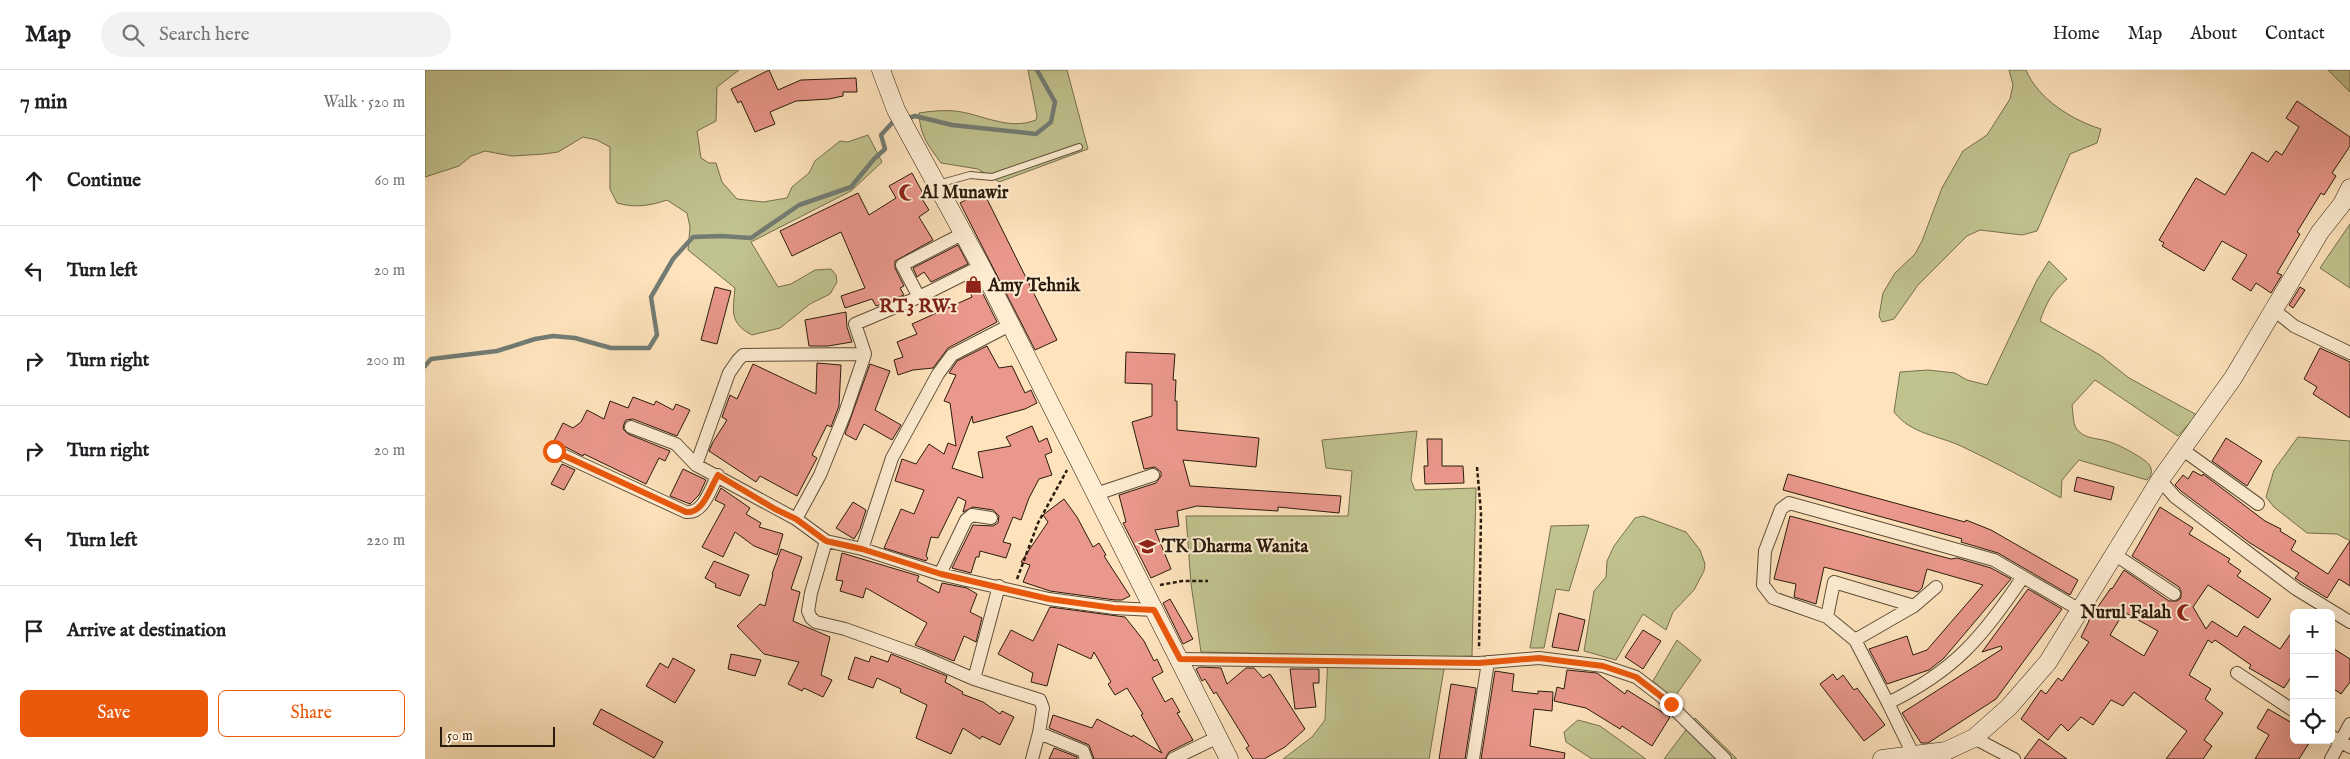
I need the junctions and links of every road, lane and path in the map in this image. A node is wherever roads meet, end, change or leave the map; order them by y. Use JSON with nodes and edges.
{"nodes":[{"id":1,"x":881,"y":70,"type":"edge"},
{"id":2,"x":1079,"y":147,"type":"dead end"},
{"id":3,"x":937,"y":184,"type":"junction"},
{"id":4,"x":2350,"y":188,"type":"edge"},
{"id":5,"x":964,"y":233,"type":"junction"},
{"id":6,"x":981,"y":266,"type":"junction"},
{"id":7,"x":919,"y":297,"type":"junction"},
{"id":8,"x":2273,"y":309,"type":"junction"},
{"id":9,"x":1010,"y":326,"type":"junction"},
{"id":10,"x":2350,"y":353,"type":"edge"},
{"id":11,"x":865,"y":354,"type":"junction"},
{"id":12,"x":631,"y":427,"type":"dead end"},
{"id":13,"x":2183,"y":450,"type":"junction"},
{"id":14,"x":554,"y":451,"type":"dead end"},
{"id":15,"x":1076,"y":455,"type":"junction"},
{"id":16,"x":697,"y":465,"type":"junction"},
{"id":17,"x":1477,"y":467,"type":"dead end"},
{"id":18,"x":718,"y":475,"type":"junction"},
{"id":19,"x":1153,"y":475,"type":"dead end"},
{"id":20,"x":2160,"y":480,"type":"junction"},
{"id":21,"x":1096,"y":494,"type":"junction"},
{"id":22,"x":2258,"y":504,"type":"dead end"},
{"id":23,"x":991,"y":518,"type":"dead end"},
{"id":24,"x":796,"y":519,"type":"junction"},
{"id":25,"x":826,"y":541,"type":"junction"},
{"id":26,"x":862,"y":549,"type":"junction"},
{"id":27,"x":2115,"y":554,"type":"junction"},
{"id":28,"x":941,"y":574,"type":"junction"},
{"id":29,"x":2023,"y":577,"type":"junction"},
{"id":30,"x":1208,"y":581,"type":"dead end"},
{"id":31,"x":999,"y":586,"type":"junction"},
{"id":32,"x":1936,"y":587,"type":"dead end"},
{"id":33,"x":1014,"y":590,"type":"junction"},
{"id":34,"x":1145,"y":592,"type":"junction"},
{"id":35,"x":2175,"y":594,"type":"dead end"},
{"id":36,"x":1913,"y":606,"type":"junction"},
{"id":37,"x":1154,"y":610,"type":"junction"},
{"id":38,"x":2080,"y":610,"type":"junction"},
{"id":39,"x":1827,"y":617,"type":"junction"},
{"id":40,"x":2350,"y":622,"type":"edge"},
{"id":41,"x":1855,"y":640,"type":"junction"},
{"id":42,"x":1180,"y":659,"type":"junction"},
{"id":43,"x":1483,"y":663,"type":"junction"},
{"id":44,"x":2237,"y":673,"type":"dead end"},
{"id":45,"x":974,"y":679,"type":"junction"},
{"id":46,"x":1888,"y":702,"type":"junction"},
{"id":47,"x":2290,"y":708,"type":"edge"},
{"id":48,"x":2350,"y":724,"type":"edge"},
{"id":49,"x":1039,"y":733,"type":"junction"},
{"id":50,"x":1218,"y":737,"type":"junction"},
{"id":51,"x":1974,"y":738,"type":"junction"},
{"id":52,"x":2341,"y":742,"type":"edge"},
{"id":53,"x":1913,"y":754,"type":"junction"},
{"id":54,"x":1032,"y":759,"type":"edge"},
{"id":55,"x":1086,"y":759,"type":"edge"},
{"id":56,"x":1173,"y":759,"type":"edge"},
{"id":57,"x":1229,"y":759,"type":"edge"},
{"id":58,"x":1473,"y":759,"type":"edge"},
{"id":59,"x":1725,"y":759,"type":"edge"},
{"id":60,"x":1882,"y":759,"type":"edge"},
{"id":61,"x":2014,"y":759,"type":"edge"},
{"id":62,"x":2331,"y":759,"type":"edge"}],
"edges":[{"from":1,"to":3,"type":"street"},
{"from":2,"to":3,"type":"lane"},
{"from":3,"to":5,"type":"street"},
{"from":4,"to":8,"type":"street"},
{"from":5,"to":6,"type":"street"},
{"from":5,"to":7,"type":"street"},
{"from":6,"to":7,"type":"street"},
{"from":6,"to":9,"type":"street"},
{"from":7,"to":11,"type":"street"},
{"from":8,"to":10,"type":"street"},
{"from":8,"to":13,"type":"street"},
{"from":9,"to":15,"type":"street"},
{"from":9,"to":26,"type":"street"},
{"from":11,"to":16,"type":"street"},
{"from":11,"to":24,"type":"street"},
{"from":12,"to":16,"type":"street"},
{"from":13,"to":20,"type":"street"},
{"from":13,"to":22,"type":"street"},
{"from":14,"to":18,"type":"street"},
{"from":15,"to":21,"type":"street"},
{"from":15,"to":33,"type":"path"},
{"from":16,"to":18,"type":"street"},
{"from":17,"to":43,"type":"path"},
{"from":18,"to":24,"type":"street"},
{"from":19,"to":21,"type":"street"},
{"from":20,"to":27,"type":"street"},
{"from":20,"to":40,"type":"street"},
{"from":21,"to":34,"type":"street"},
{"from":23,"to":28,"type":"street"},
{"from":24,"to":25,"type":"street"},
{"from":25,"to":26,"type":"street"},
{"from":25,"to":45,"type":"street"},
{"from":26,"to":28,"type":"street"},
{"from":27,"to":35,"type":"street"},
{"from":27,"to":38,"type":"street"},
{"from":28,"to":31,"type":"street"},
{"from":29,"to":38,"type":"street"},
{"from":29,"to":39,"type":"street"},
{"from":29,"to":46,"type":"street"},
{"from":30,"to":34,"type":"path"},
{"from":31,"to":33,"type":"street"},
{"from":31,"to":45,"type":"street"},
{"from":32,"to":36,"type":"street"},
{"from":33,"to":37,"type":"street"},
{"from":34,"to":37,"type":"street"},
{"from":36,"to":39,"type":"street"},
{"from":36,"to":41,"type":"street"},
{"from":37,"to":42,"type":"street"},
{"from":38,"to":51,"type":"street"},
{"from":39,"to":41,"type":"street"},
{"from":41,"to":46,"type":"street"},
{"from":42,"to":43,"type":"street"},
{"from":42,"to":50,"type":"street"},
{"from":43,"to":58,"type":"street"},
{"from":43,"to":59,"type":"street"},
{"from":44,"to":47,"type":"street"},
{"from":45,"to":49,"type":"street"},
{"from":46,"to":53,"type":"street"},
{"from":48,"to":52,"type":"street"},
{"from":49,"to":54,"type":"street"},
{"from":49,"to":55,"type":"street"},
{"from":50,"to":56,"type":"street"},
{"from":50,"to":57,"type":"street"},
{"from":51,"to":53,"type":"street"},
{"from":51,"to":61,"type":"street"},
{"from":52,"to":62,"type":"street"},
{"from":53,"to":60,"type":"street"}]}
